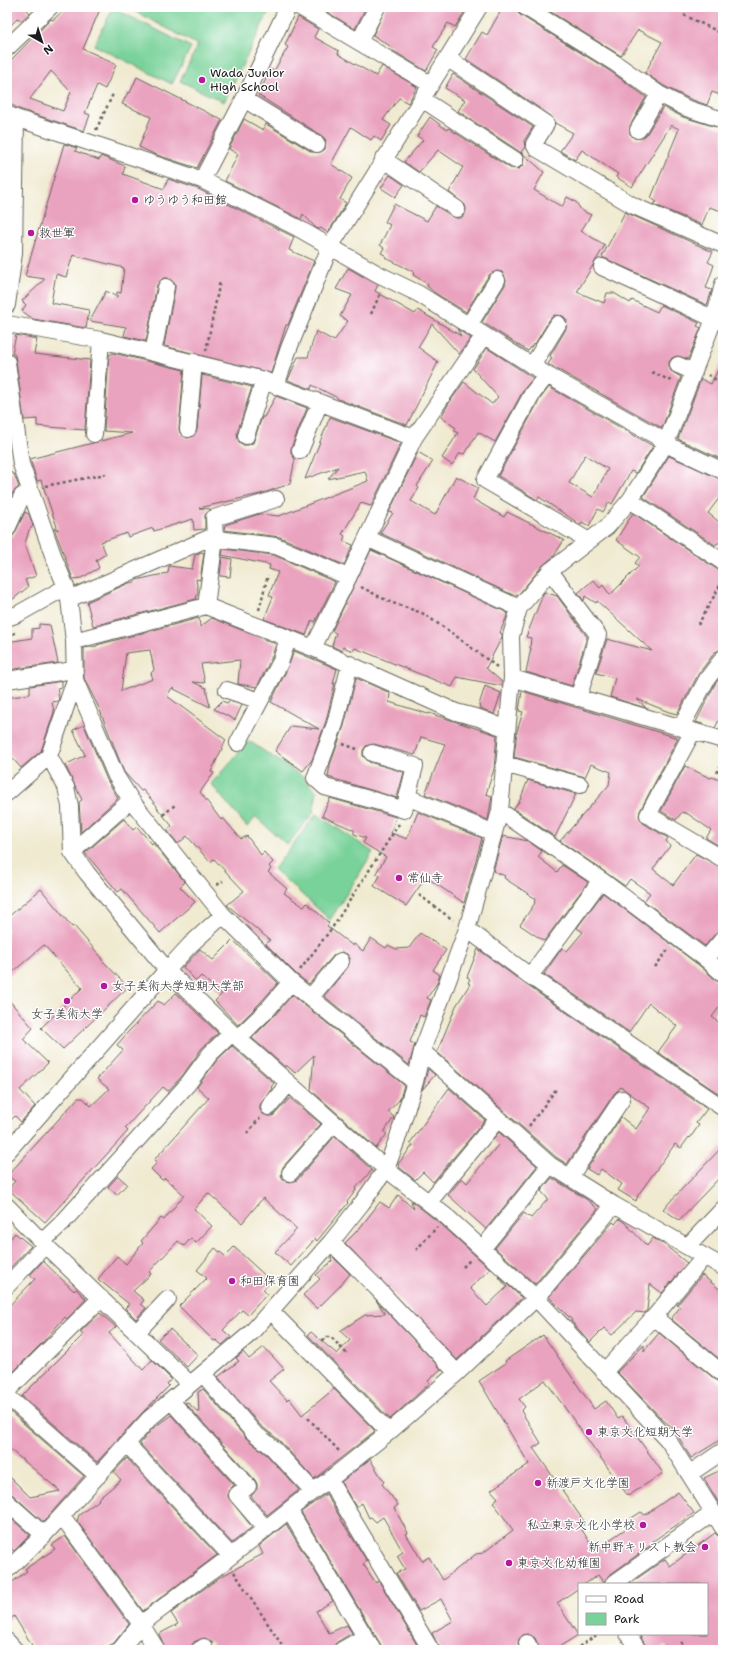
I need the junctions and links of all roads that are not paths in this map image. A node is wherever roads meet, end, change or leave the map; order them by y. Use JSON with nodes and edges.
{"nodes":[{"id":1,"x":50,"y":7,"type":"edge"},
{"id":2,"x":288,"y":7,"type":"edge"},
{"id":3,"x":300,"y":7,"type":"edge"},
{"id":4,"x":377,"y":7,"type":"edge"},
{"id":5,"x":479,"y":7,"type":"edge"},
{"id":6,"x":525,"y":7,"type":"edge"},
{"id":7,"x":10,"y":40,"type":"edge"},
{"id":8,"x":359,"y":42,"type":"junction"},
{"id":9,"x":447,"y":58,"type":"junction"},
{"id":10,"x":430,"y":84,"type":"junction"},
{"id":11,"x":659,"y":94,"type":"junction"},
{"id":12,"x":244,"y":99,"type":"junction"},
{"id":13,"x":422,"y":99,"type":"junction"},
{"id":14,"x":11,"y":116,"type":"edge"},
{"id":15,"x":723,"y":120,"type":"edge"},
{"id":16,"x":638,"y":130,"type":"dead end"},
{"id":17,"x":318,"y":144,"type":"dead end"},
{"id":18,"x":383,"y":159,"type":"junction"},
{"id":19,"x":515,"y":160,"type":"dead end"},
{"id":20,"x":202,"y":180,"type":"junction"},
{"id":21,"x":457,"y":209,"type":"dead end"},
{"id":22,"x":723,"y":244,"type":"edge"},
{"id":23,"x":330,"y":247,"type":"junction"},
{"id":24,"x":602,"y":267,"type":"dead end"},
{"id":25,"x":497,"y":280,"type":"dead end"},
{"id":26,"x":723,"y":284,"type":"edge"},
{"id":27,"x":166,"y":287,"type":"dead end"},
{"id":28,"x":7,"y":306,"type":"edge"},
{"id":29,"x":714,"y":319,"type":"junction"},
{"id":30,"x":7,"y":324,"type":"edge"},
{"id":31,"x":558,"y":324,"type":"dead end"},
{"id":32,"x":469,"y":325,"type":"junction"},
{"id":33,"x":484,"y":335,"type":"junction"},
{"id":34,"x":101,"y":340,"type":"junction"},
{"id":35,"x":152,"y":353,"type":"junction"},
{"id":36,"x":7,"y":362,"type":"edge"},
{"id":37,"x":198,"y":363,"type":"junction"},
{"id":38,"x":678,"y":365,"type":"dead end"},
{"id":39,"x":532,"y":366,"type":"junction"},
{"id":40,"x":694,"y":372,"type":"junction"},
{"id":41,"x":547,"y":375,"type":"junction"},
{"id":42,"x":270,"y":383,"type":"junction"},
{"id":43,"x":320,"y":402,"type":"junction"},
{"id":44,"x":188,"y":429,"type":"dead end"},
{"id":45,"x":94,"y":434,"type":"dead end"},
{"id":46,"x":246,"y":436,"type":"dead end"},
{"id":47,"x":414,"y":438,"type":"junction"},
{"id":48,"x":666,"y":443,"type":"junction"},
{"id":49,"x":300,"y":451,"type":"dead end"},
{"id":50,"x":14,"y":462,"type":"edge"},
{"id":51,"x":723,"y":471,"type":"edge"},
{"id":52,"x":31,"y":491,"type":"junction"},
{"id":53,"x":276,"y":499,"type":"dead end"},
{"id":54,"x":630,"y":500,"type":"junction"},
{"id":55,"x":7,"y":529,"type":"edge"},
{"id":56,"x":367,"y":538,"type":"junction"},
{"id":57,"x":215,"y":539,"type":"junction"},
{"id":58,"x":589,"y":542,"type":"junction"},
{"id":59,"x":723,"y":562,"type":"edge"},
{"id":60,"x":550,"y":571,"type":"junction"},
{"id":61,"x":348,"y":578,"type":"junction"},
{"id":62,"x":67,"y":593,"type":"junction"},
{"id":63,"x":206,"y":606,"type":"junction"},
{"id":64,"x":519,"y":608,"type":"junction"},
{"id":65,"x":7,"y":618,"type":"edge"},
{"id":66,"x":288,"y":639,"type":"junction"},
{"id":67,"x":74,"y":641,"type":"junction"},
{"id":68,"x":313,"y":648,"type":"junction"},
{"id":69,"x":723,"y":658,"type":"edge"},
{"id":70,"x":350,"y":664,"type":"junction"},
{"id":71,"x":74,"y":675,"type":"junction"},
{"id":72,"x":512,"y":678,"type":"junction"},
{"id":73,"x":7,"y":680,"type":"edge"},
{"id":74,"x":227,"y":690,"type":"dead end"},
{"id":75,"x":578,"y":698,"type":"junction"},
{"id":76,"x":260,"y":702,"type":"junction"},
{"id":77,"x":507,"y":729,"type":"junction"},
{"id":78,"x":687,"y":729,"type":"junction"},
{"id":79,"x":723,"y":740,"type":"edge"},
{"id":80,"x":238,"y":743,"type":"dead end"},
{"id":81,"x":372,"y":753,"type":"road end"},
{"id":82,"x":49,"y":756,"type":"junction"},
{"id":83,"x":504,"y":764,"type":"junction"},
{"id":84,"x":580,"y":785,"type":"dead end"},
{"id":85,"x":7,"y":793,"type":"edge"},
{"id":86,"x":131,"y":800,"type":"junction"},
{"id":87,"x":405,"y":804,"type":"junction"},
{"id":88,"x":500,"y":811,"type":"junction"},
{"id":89,"x":494,"y":833,"type":"junction"},
{"id":90,"x":72,"y":852,"type":"junction"},
{"id":91,"x":723,"y":859,"type":"edge"},
{"id":92,"x":601,"y":880,"type":"junction"},
{"id":93,"x":223,"y":915,"type":"junction"},
{"id":94,"x":467,"y":929,"type":"junction"},
{"id":95,"x":723,"y":939,"type":"edge"},
{"id":96,"x":706,"y":958,"type":"junction"},
{"id":97,"x":341,"y":961,"type":"dead end"},
{"id":98,"x":167,"y":970,"type":"junction"},
{"id":99,"x":723,"y":974,"type":"edge"},
{"id":100,"x":530,"y":976,"type":"junction"},
{"id":101,"x":291,"y":982,"type":"junction"},
{"id":102,"x":310,"y":998,"type":"junction"},
{"id":103,"x":235,"y":1036,"type":"junction"},
{"id":104,"x":422,"y":1051,"type":"junction"},
{"id":105,"x":415,"y":1082,"type":"junction"},
{"id":106,"x":289,"y":1083,"type":"junction"},
{"id":107,"x":622,"y":1099,"type":"dead end"},
{"id":108,"x":269,"y":1107,"type":"road end"},
{"id":109,"x":723,"y":1108,"type":"edge"},
{"id":110,"x":498,"y":1119,"type":"junction"},
{"id":111,"x":334,"y":1122,"type":"junction"},
{"id":112,"x":7,"y":1152,"type":"edge"},
{"id":113,"x":550,"y":1165,"type":"junction"},
{"id":114,"x":386,"y":1168,"type":"junction"},
{"id":115,"x":290,"y":1173,"type":"dead end"},
{"id":116,"x":570,"y":1177,"type":"junction"},
{"id":117,"x":429,"y":1202,"type":"junction"},
{"id":118,"x":614,"y":1205,"type":"junction"},
{"id":119,"x":7,"y":1206,"type":"edge"},
{"id":120,"x":723,"y":1209,"type":"edge"},
{"id":121,"x":331,"y":1242,"type":"junction"},
{"id":122,"x":43,"y":1244,"type":"junction"},
{"id":123,"x":688,"y":1246,"type":"junction"},
{"id":124,"x":482,"y":1249,"type":"junction"},
{"id":125,"x":704,"y":1257,"type":"junction"},
{"id":126,"x":723,"y":1267,"type":"edge"},
{"id":127,"x":7,"y":1286,"type":"edge"},
{"id":128,"x":101,"y":1298,"type":"junction"},
{"id":129,"x":168,"y":1298,"type":"dead end"},
{"id":130,"x":536,"y":1298,"type":"junction"},
{"id":131,"x":271,"y":1311,"type":"junction"},
{"id":132,"x":654,"y":1317,"type":"junction"},
{"id":133,"x":137,"y":1332,"type":"junction"},
{"id":134,"x":604,"y":1372,"type":"junction"},
{"id":135,"x":457,"y":1373,"type":"junction"},
{"id":136,"x":203,"y":1374,"type":"junction"},
{"id":137,"x":723,"y":1374,"type":"edge"},
{"id":138,"x":190,"y":1384,"type":"junction"},
{"id":139,"x":7,"y":1390,"type":"edge"},
{"id":140,"x":7,"y":1396,"type":"edge"},
{"id":141,"x":170,"y":1401,"type":"junction"},
{"id":142,"x":389,"y":1432,"type":"junction"},
{"id":143,"x":126,"y":1444,"type":"junction"},
{"id":144,"x":723,"y":1451,"type":"edge"},
{"id":145,"x":689,"y":1474,"type":"junction"},
{"id":146,"x":98,"y":1476,"type":"junction"},
{"id":147,"x":329,"y":1480,"type":"junction"},
{"id":148,"x":313,"y":1492,"type":"junction"},
{"id":149,"x":7,"y":1502,"type":"edge"},
{"id":150,"x":290,"y":1510,"type":"junction"},
{"id":151,"x":713,"y":1513,"type":"junction"},
{"id":152,"x":62,"y":1516,"type":"junction"},
{"id":153,"x":723,"y":1528,"type":"edge"},
{"id":154,"x":266,"y":1529,"type":"junction"},
{"id":155,"x":44,"y":1536,"type":"junction"},
{"id":156,"x":228,"y":1558,"type":"junction"},
{"id":157,"x":11,"y":1561,"type":"edge"},
{"id":158,"x":614,"y":1583,"type":"edge"},
{"id":159,"x":141,"y":1624,"type":"junction"},
{"id":160,"x":629,"y":1635,"type":"edge"},
{"id":161,"x":7,"y":1641,"type":"edge"},
{"id":162,"x":369,"y":1643,"type":"edge"},
{"id":163,"x":15,"y":1650,"type":"edge"},
{"id":164,"x":120,"y":1650,"type":"edge"},
{"id":165,"x":157,"y":1650,"type":"edge"},
{"id":166,"x":342,"y":1650,"type":"edge"},
{"id":167,"x":431,"y":1650,"type":"edge"},
{"id":168,"x":638,"y":1650,"type":"edge"}],
"edges":[{"from":1,"to":7,"type":"street"},
{"from":2,"to":12,"type":"street"},
{"from":3,"to":8,"type":"street"},
{"from":4,"to":8,"type":"street"},
{"from":5,"to":9,"type":"street"},
{"from":6,"to":11,"type":"street"},
{"from":8,"to":10,"type":"street"},
{"from":9,"to":10,"type":"street"},
{"from":9,"to":22,"type":"street"},
{"from":10,"to":13,"type":"street"},
{"from":11,"to":15,"type":"street"},
{"from":11,"to":16,"type":"street"},
{"from":12,"to":17,"type":"street"},
{"from":12,"to":20,"type":"street"},
{"from":13,"to":18,"type":"street"},
{"from":13,"to":19,"type":"street"},
{"from":14,"to":20,"type":"street"},
{"from":14,"to":28,"type":"street"},
{"from":18,"to":21,"type":"street"},
{"from":18,"to":23,"type":"street"},
{"from":20,"to":23,"type":"street"},
{"from":23,"to":32,"type":"street"},
{"from":23,"to":42,"type":"street"},
{"from":24,"to":29,"type":"street"},
{"from":25,"to":32,"type":"street"},
{"from":26,"to":29,"type":"street"},
{"from":27,"to":35,"type":"street"},
{"from":29,"to":40,"type":"street"},
{"from":30,"to":34,"type":"street"},
{"from":31,"to":39,"type":"street"},
{"from":32,"to":33,"type":"street"},
{"from":33,"to":39,"type":"street"},
{"from":33,"to":47,"type":"street"},
{"from":34,"to":35,"type":"street"},
{"from":34,"to":45,"type":"street"},
{"from":35,"to":37,"type":"street"},
{"from":36,"to":50,"type":"street"},
{"from":37,"to":42,"type":"street"},
{"from":37,"to":44,"type":"street"},
{"from":38,"to":40,"type":"street"},
{"from":39,"to":41,"type":"street"},
{"from":40,"to":48,"type":"street"},
{"from":41,"to":48,"type":"street"},
{"from":41,"to":58,"type":"street"},
{"from":42,"to":43,"type":"street"},
{"from":42,"to":46,"type":"street"},
{"from":43,"to":47,"type":"street"},
{"from":43,"to":49,"type":"street"},
{"from":47,"to":56,"type":"street"},
{"from":48,"to":51,"type":"street"},
{"from":48,"to":54,"type":"street"},
{"from":50,"to":52,"type":"street"},
{"from":52,"to":55,"type":"street"},
{"from":52,"to":62,"type":"street"},
{"from":53,"to":57,"type":"street"},
{"from":54,"to":58,"type":"street"},
{"from":54,"to":59,"type":"street"},
{"from":56,"to":61,"type":"street"},
{"from":56,"to":64,"type":"street"},
{"from":57,"to":61,"type":"street"},
{"from":57,"to":62,"type":"street"},
{"from":57,"to":63,"type":"street"},
{"from":58,"to":60,"type":"street"},
{"from":60,"to":64,"type":"street"},
{"from":60,"to":75,"type":"street"},
{"from":61,"to":68,"type":"street"},
{"from":62,"to":65,"type":"street"},
{"from":62,"to":67,"type":"street"},
{"from":63,"to":66,"type":"street"},
{"from":63,"to":67,"type":"street"},
{"from":64,"to":72,"type":"street"},
{"from":66,"to":68,"type":"street"},
{"from":66,"to":76,"type":"street"},
{"from":67,"to":71,"type":"street"},
{"from":68,"to":70,"type":"street"},
{"from":69,"to":78,"type":"street"},
{"from":70,"to":77,"type":"street"},
{"from":70,"to":87,"type":"street"},
{"from":71,"to":73,"type":"street"},
{"from":71,"to":82,"type":"street"},
{"from":71,"to":86,"type":"street"},
{"from":72,"to":75,"type":"street"},
{"from":72,"to":77,"type":"street"},
{"from":74,"to":76,"type":"street"},
{"from":75,"to":78,"type":"street"},
{"from":76,"to":80,"type":"street"},
{"from":77,"to":83,"type":"street"},
{"from":78,"to":79,"type":"street"},
{"from":78,"to":91,"type":"street"},
{"from":81,"to":87,"type":"street"},
{"from":82,"to":85,"type":"street"},
{"from":82,"to":90,"type":"street"},
{"from":83,"to":84,"type":"street"},
{"from":83,"to":88,"type":"street"},
{"from":86,"to":90,"type":"street"},
{"from":86,"to":93,"type":"street"},
{"from":87,"to":89,"type":"street"},
{"from":88,"to":89,"type":"street"},
{"from":88,"to":92,"type":"street"},
{"from":89,"to":94,"type":"street"},
{"from":90,"to":98,"type":"street"},
{"from":92,"to":96,"type":"street"},
{"from":92,"to":100,"type":"street"},
{"from":93,"to":98,"type":"street"},
{"from":93,"to":101,"type":"street"},
{"from":94,"to":100,"type":"street"},
{"from":94,"to":104,"type":"street"},
{"from":95,"to":96,"type":"street"},
{"from":96,"to":99,"type":"street"},
{"from":97,"to":102,"type":"street"},
{"from":98,"to":103,"type":"street"},
{"from":98,"to":112,"type":"street"},
{"from":100,"to":109,"type":"street"},
{"from":101,"to":102,"type":"street"},
{"from":101,"to":103,"type":"street"},
{"from":102,"to":105,"type":"street"},
{"from":103,"to":106,"type":"street"},
{"from":103,"to":122,"type":"street"},
{"from":104,"to":105,"type":"street"},
{"from":104,"to":110,"type":"street"},
{"from":105,"to":114,"type":"street"},
{"from":106,"to":108,"type":"street"},
{"from":106,"to":111,"type":"street"},
{"from":107,"to":116,"type":"street"},
{"from":110,"to":113,"type":"street"},
{"from":110,"to":117,"type":"street"},
{"from":111,"to":114,"type":"street"},
{"from":111,"to":115,"type":"street"},
{"from":113,"to":116,"type":"street"},
{"from":113,"to":124,"type":"street"},
{"from":114,"to":117,"type":"street"},
{"from":114,"to":121,"type":"street"},
{"from":116,"to":118,"type":"street"},
{"from":117,"to":124,"type":"street"},
{"from":118,"to":123,"type":"street"},
{"from":118,"to":130,"type":"street"},
{"from":119,"to":122,"type":"street"},
{"from":120,"to":123,"type":"street"},
{"from":121,"to":131,"type":"street"},
{"from":121,"to":135,"type":"street"},
{"from":122,"to":127,"type":"street"},
{"from":122,"to":128,"type":"street"},
{"from":123,"to":125,"type":"street"},
{"from":124,"to":130,"type":"street"},
{"from":125,"to":126,"type":"street"},
{"from":125,"to":132,"type":"street"},
{"from":128,"to":133,"type":"street"},
{"from":128,"to":139,"type":"street"},
{"from":129,"to":133,"type":"street"},
{"from":130,"to":134,"type":"street"},
{"from":130,"to":135,"type":"street"},
{"from":131,"to":136,"type":"street"},
{"from":131,"to":142,"type":"street"},
{"from":132,"to":134,"type":"street"},
{"from":132,"to":137,"type":"street"},
{"from":133,"to":138,"type":"street"},
{"from":134,"to":145,"type":"street"},
{"from":135,"to":142,"type":"street"},
{"from":136,"to":138,"type":"street"},
{"from":136,"to":148,"type":"street"},
{"from":138,"to":141,"type":"street"},
{"from":140,"to":146,"type":"street"},
{"from":141,"to":143,"type":"street"},
{"from":141,"to":154,"type":"street"},
{"from":142,"to":147,"type":"street"},
{"from":143,"to":146,"type":"street"},
{"from":143,"to":156,"type":"street"},
{"from":144,"to":145,"type":"street"},
{"from":145,"to":151,"type":"street"},
{"from":146,"to":152,"type":"street"},
{"from":147,"to":148,"type":"street"},
{"from":147,"to":167,"type":"street"},
{"from":148,"to":150,"type":"street"},
{"from":149,"to":155,"type":"street"},
{"from":150,"to":154,"type":"street"},
{"from":150,"to":162,"type":"street"},
{"from":151,"to":153,"type":"street"},
{"from":151,"to":158,"type":"street"},
{"from":152,"to":155,"type":"street"},
{"from":152,"to":159,"type":"street"},
{"from":154,"to":156,"type":"street"},
{"from":155,"to":157,"type":"street"},
{"from":156,"to":159,"type":"street"},
{"from":159,"to":164,"type":"street"},
{"from":159,"to":165,"type":"street"},
{"from":160,"to":168,"type":"street"},
{"from":161,"to":163,"type":"street"},
{"from":162,"to":166,"type":"street"}]}
